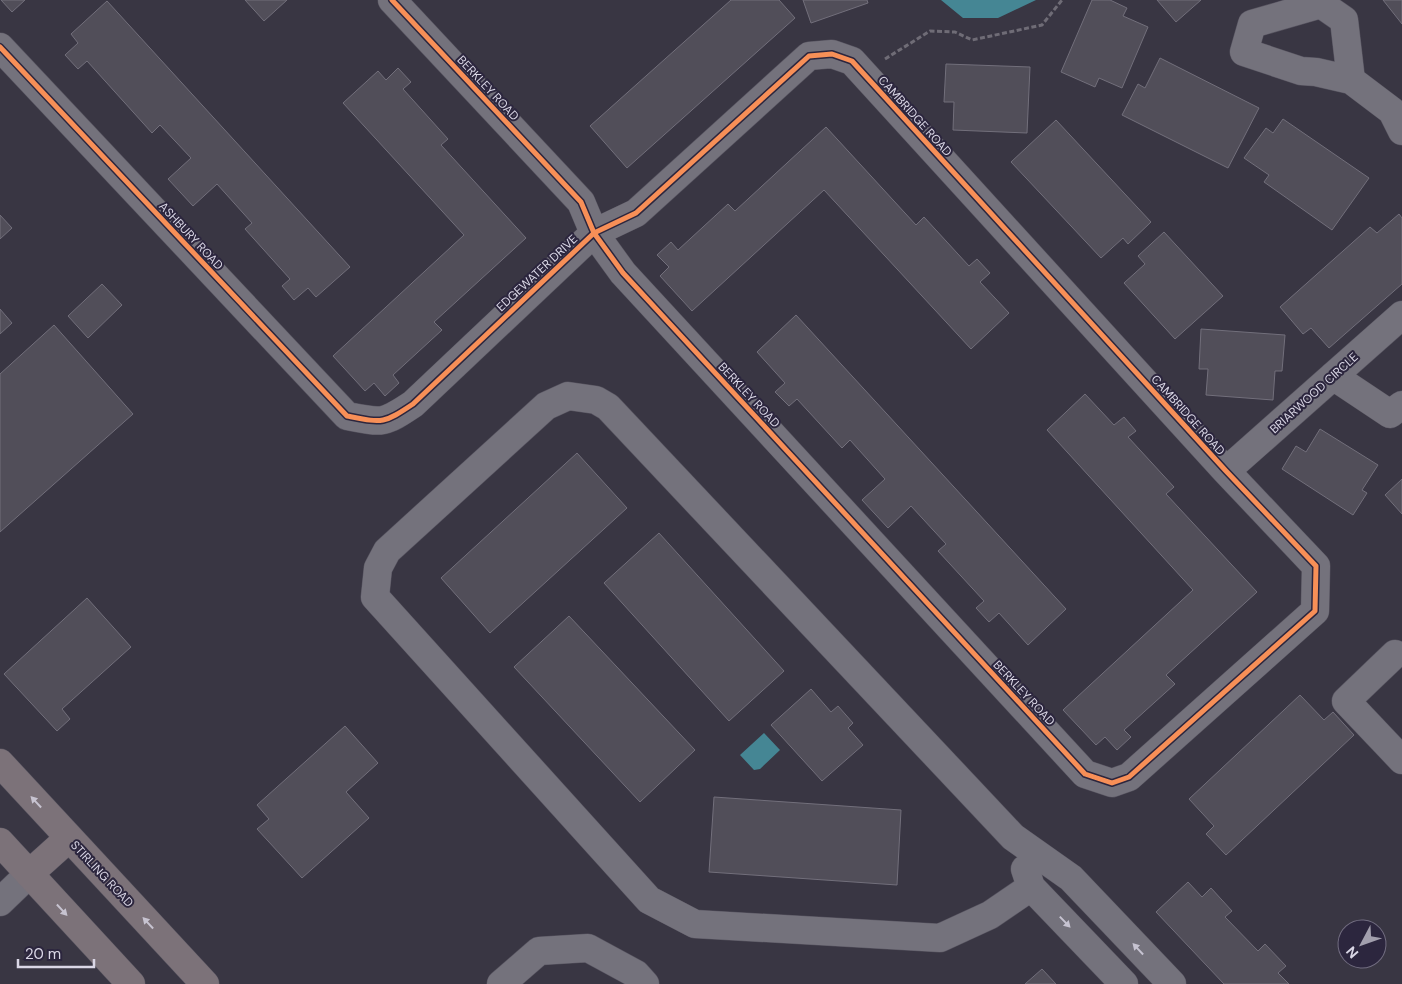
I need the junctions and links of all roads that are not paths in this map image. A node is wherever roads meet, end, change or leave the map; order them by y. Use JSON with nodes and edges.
{"nodes":[{"id":1,"x":392,"y":0,"type":"edge"},
{"id":2,"x":0,"y":47,"type":"edge"},
{"id":3,"x":832,"y":54,"type":"joint"},
{"id":4,"x":1351,"y":80,"type":"dead end"},
{"id":5,"x":1402,"y":131,"type":"edge"},
{"id":6,"x":594,"y":233,"type":"junction"},
{"id":7,"x":1402,"y":314,"type":"edge"},
{"id":8,"x":1333,"y":376,"type":"junction"},
{"id":9,"x":1402,"y":405,"type":"edge"},
{"id":10,"x":377,"y":422,"type":"joint"},
{"id":11,"x":1226,"y":471,"type":"junction"},
{"id":12,"x":1395,"y":654,"type":"dead end"},
{"id":13,"x":1402,"y":760,"type":"edge"},
{"id":14,"x":0,"y":764,"type":"edge"},
{"id":15,"x":1112,"y":783,"type":"joint"},
{"id":16,"x":1014,"y":837,"type":"junction"},
{"id":17,"x":69,"y":838,"type":"junction"},
{"id":18,"x":0,"y":842,"type":"edge"},
{"id":19,"x":29,"y":874,"type":"junction"},
{"id":20,"x":1031,"y":887,"type":"junction"},
{"id":21,"x":0,"y":902,"type":"edge"},
{"id":22,"x":635,"y":981,"type":"edge"},
{"id":23,"x":131,"y":984,"type":"edge"},
{"id":24,"x":205,"y":984,"type":"edge"},
{"id":25,"x":501,"y":984,"type":"edge"},
{"id":26,"x":1124,"y":984,"type":"edge"},
{"id":27,"x":1172,"y":984,"type":"edge"}],
"edges":[{"from":1,"to":6,"type":"street","name":"BERKLEY ROAD"},
{"from":2,"to":10,"type":"street","name":"ASHBURY ROAD"},
{"from":3,"to":6,"type":"street","name":"EDGEWATER DRIVE"},
{"from":3,"to":11,"type":"street","name":"CAMBRIDGE ROAD"},
{"from":4,"to":5,"type":"street"},
{"from":6,"to":10,"type":"street","name":"EDGEWATER DRIVE"},
{"from":6,"to":15,"type":"street","name":"BERKLEY ROAD"},
{"from":7,"to":8,"type":"street","name":"BRIARWOOD CIRCLE"},
{"from":8,"to":9,"type":"street"},
{"from":8,"to":11,"type":"street","name":"BRIARWOOD CIRCLE"},
{"from":11,"to":15,"type":"street","name":"CAMBRIDGE ROAD"},
{"from":12,"to":13,"type":"street"},
{"from":17,"to":14,"type":"main road","name":"STIRLING ROAD","one_way":true},
{"from":16,"to":20,"type":"street"},
{"from":16,"to":20,"type":"street"},
{"from":27,"to":16,"type":"street","one_way":true},
{"from":17,"to":19,"type":"main road"},
{"from":24,"to":17,"type":"main road","name":"STIRLING ROAD","one_way":true},
{"from":18,"to":19,"type":"main road"},
{"from":19,"to":21,"type":"street"},
{"from":19,"to":23,"type":"main road","one_way":true},
{"from":20,"to":26,"type":"street","one_way":true},
{"from":22,"to":25,"type":"street"}]}
